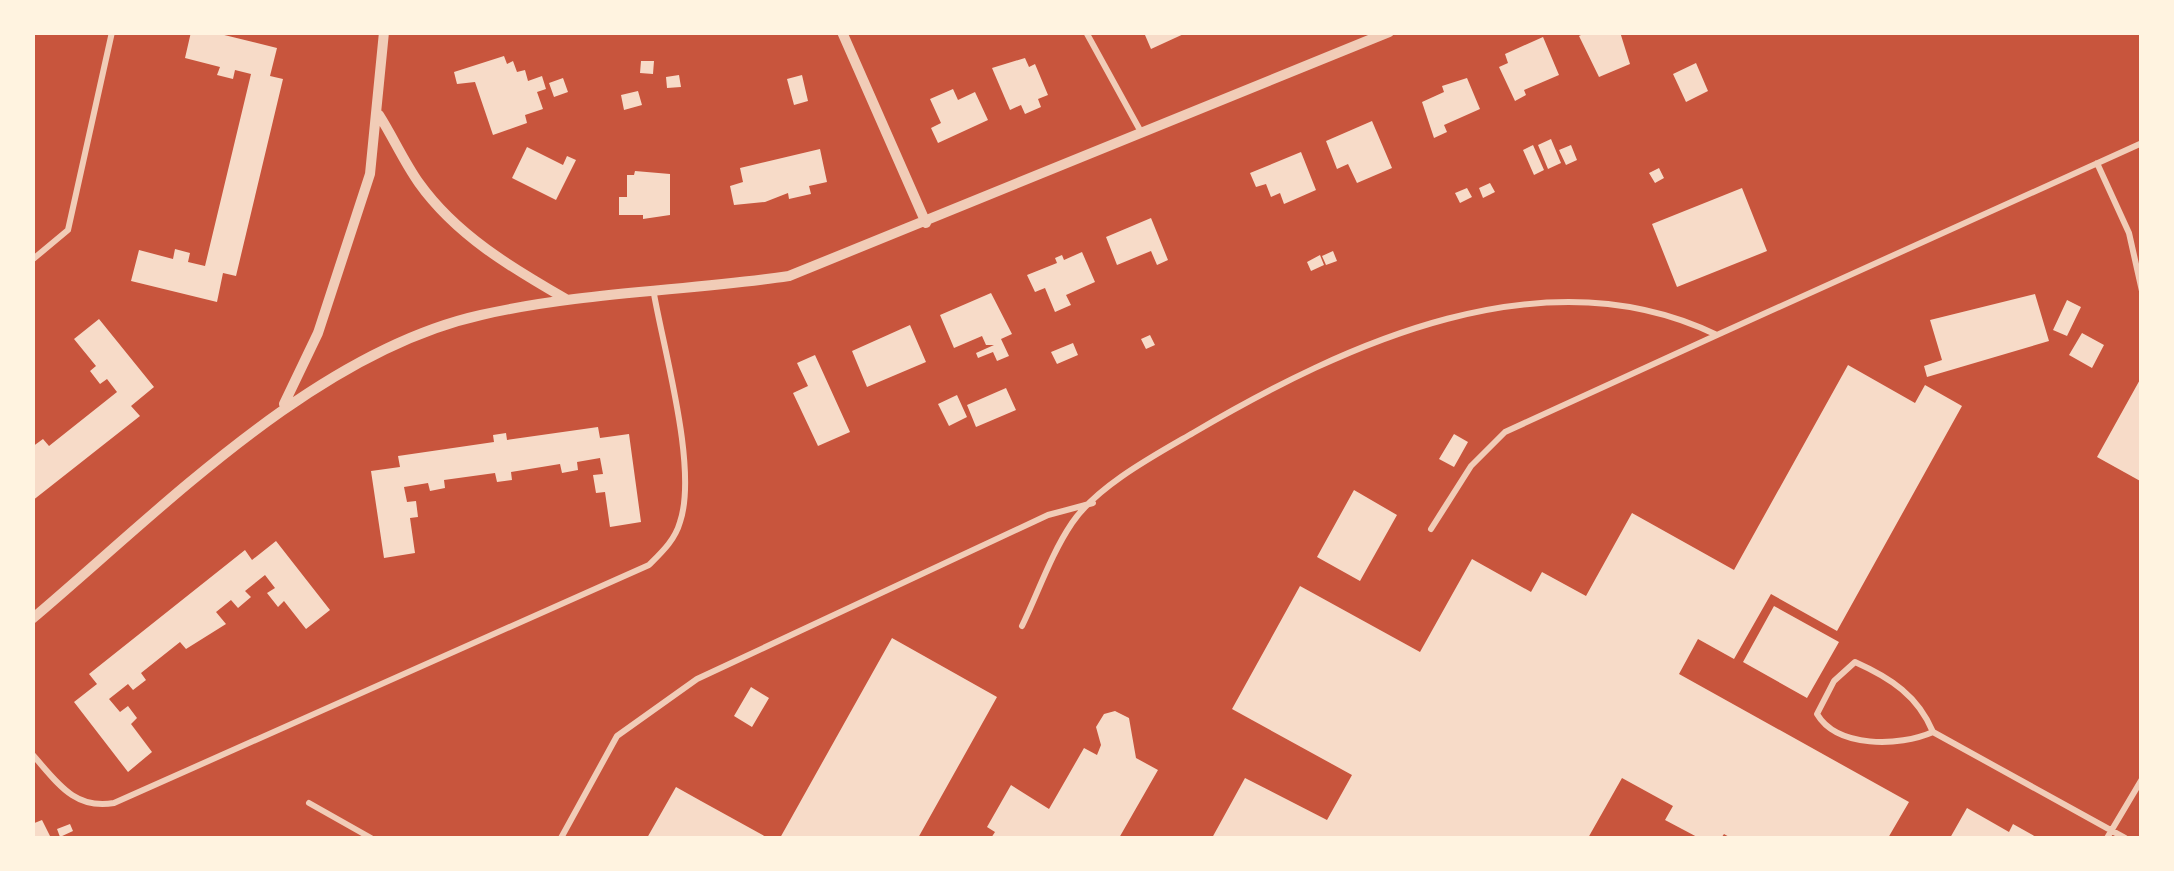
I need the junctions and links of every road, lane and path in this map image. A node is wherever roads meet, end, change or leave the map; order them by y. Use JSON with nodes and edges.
{"nodes":[{"id":1,"x":112,"y":32,"type":"edge"},
{"id":2,"x":384,"y":32,"type":"edge"},
{"id":3,"x":842,"y":32,"type":"edge"},
{"id":4,"x":1086,"y":32,"type":"edge"},
{"id":5,"x":1389,"y":32,"type":"edge"},
{"id":6,"x":1366,"y":37,"type":"edge"},
{"id":7,"x":378,"y":114,"type":"junction"},
{"id":8,"x":1142,"y":133,"type":"junction"},
{"id":9,"x":2142,"y":144,"type":"edge"},
{"id":10,"x":2096,"y":163,"type":"junction"},
{"id":11,"x":926,"y":222,"type":"junction"},
{"id":12,"x":32,"y":260,"type":"edge"},
{"id":13,"x":2142,"y":291,"type":"edge"},
{"id":14,"x":654,"y":294,"type":"junction"},
{"id":15,"x":567,"y":300,"type":"junction"},
{"id":16,"x":1717,"y":334,"type":"junction"},
{"id":17,"x":284,"y":405,"type":"junction"},
{"id":18,"x":1094,"y":502,"type":"junction"},
{"id":19,"x":1432,"y":529,"type":"dead end"},
{"id":20,"x":32,"y":619,"type":"edge"},
{"id":21,"x":1022,"y":626,"type":"dead end"},
{"id":22,"x":1934,"y":732,"type":"junction"},
{"id":23,"x":32,"y":754,"type":"edge"},
{"id":24,"x":2142,"y":779,"type":"edge"},
{"id":25,"x":310,"y":803,"type":"dead end"},
{"id":26,"x":2109,"y":835,"type":"edge"},
{"id":27,"x":371,"y":838,"type":"edge"},
{"id":28,"x":560,"y":838,"type":"edge"},
{"id":29,"x":2125,"y":838,"type":"edge"}],
"edges":[{"from":1,"to":12,"type":"lane"},
{"from":2,"to":7,"type":"street"},
{"from":3,"to":11,"type":"street"},
{"from":4,"to":8,"type":"lane"},
{"from":5,"to":6,"type":"street"},
{"from":6,"to":8,"type":"street"},
{"from":7,"to":15,"type":"street"},
{"from":7,"to":17,"type":"street"},
{"from":8,"to":11,"type":"street"},
{"from":9,"to":10,"type":"lane"},
{"from":10,"to":13,"type":"lane"},
{"from":10,"to":16,"type":"lane"},
{"from":11,"to":14,"type":"street"},
{"from":14,"to":15,"type":"street"},
{"from":14,"to":23,"type":"lane"},
{"from":15,"to":17,"type":"street"},
{"from":16,"to":18,"type":"lane"},
{"from":16,"to":19,"type":"lane"},
{"from":17,"to":20,"type":"street"},
{"from":18,"to":21,"type":"lane"},
{"from":18,"to":28,"type":"lane"},
{"from":22,"to":22,"type":"lane"},
{"from":22,"to":26,"type":"lane"},
{"from":24,"to":26,"type":"lane"},
{"from":25,"to":27,"type":"lane"},
{"from":26,"to":29,"type":"lane"}]}
